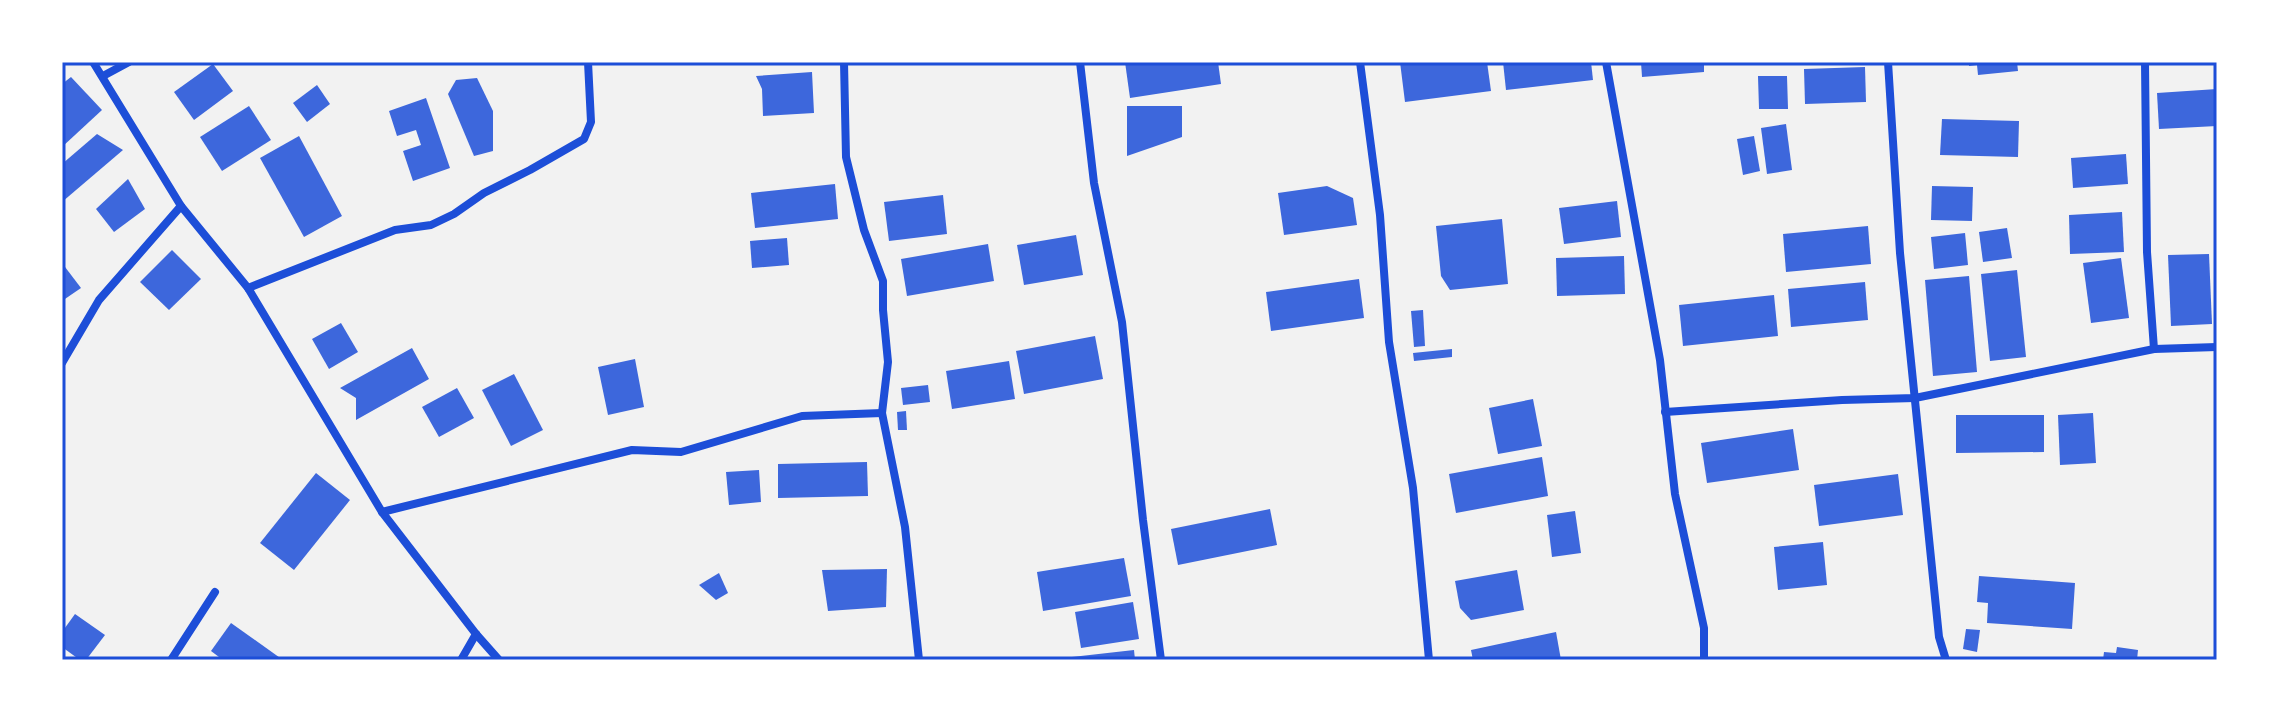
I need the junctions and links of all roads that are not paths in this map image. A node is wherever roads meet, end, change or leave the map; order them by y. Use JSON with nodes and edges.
{"nodes":[{"id":1,"x":93,"y":62,"type":"edge"},
{"id":2,"x":129,"y":62,"type":"edge"},
{"id":3,"x":588,"y":62,"type":"edge"},
{"id":4,"x":844,"y":62,"type":"edge"},
{"id":5,"x":1080,"y":62,"type":"edge"},
{"id":6,"x":1360,"y":62,"type":"edge"},
{"id":7,"x":1606,"y":62,"type":"edge"},
{"id":8,"x":1888,"y":62,"type":"edge"},
{"id":9,"x":2145,"y":62,"type":"edge"},
{"id":10,"x":103,"y":76,"type":"junction"},
{"id":11,"x":181,"y":206,"type":"junction"},
{"id":12,"x":248,"y":288,"type":"junction"},
{"id":13,"x":2217,"y":347,"type":"edge"},
{"id":14,"x":2154,"y":349,"type":"junction"},
{"id":15,"x":62,"y":363,"type":"edge"},
{"id":16,"x":1915,"y":398,"type":"junction"},
{"id":17,"x":1665,"y":412,"type":"junction"},
{"id":18,"x":882,"y":413,"type":"junction"},
{"id":19,"x":382,"y":512,"type":"junction"},
{"id":20,"x":215,"y":592,"type":"dead end"},
{"id":21,"x":476,"y":634,"type":"junction"},
{"id":22,"x":171,"y":660,"type":"edge"},
{"id":23,"x":461,"y":660,"type":"edge"},
{"id":24,"x":499,"y":660,"type":"edge"},
{"id":25,"x":919,"y":660,"type":"edge"},
{"id":26,"x":1161,"y":660,"type":"edge"},
{"id":27,"x":1429,"y":660,"type":"edge"},
{"id":28,"x":1704,"y":660,"type":"edge"},
{"id":29,"x":1946,"y":660,"type":"edge"}],
"edges":[{"from":1,"to":10,"type":"street"},
{"from":2,"to":10,"type":"street"},
{"from":3,"to":12,"type":"street"},
{"from":4,"to":18,"type":"street"},
{"from":5,"to":26,"type":"street"},
{"from":6,"to":27,"type":"street"},
{"from":7,"to":17,"type":"street"},
{"from":8,"to":16,"type":"street"},
{"from":9,"to":14,"type":"street"},
{"from":10,"to":11,"type":"street"},
{"from":11,"to":12,"type":"street"},
{"from":11,"to":15,"type":"street"},
{"from":12,"to":19,"type":"street"},
{"from":13,"to":14,"type":"street"},
{"from":14,"to":16,"type":"street"},
{"from":16,"to":17,"type":"street"},
{"from":16,"to":29,"type":"street"},
{"from":17,"to":28,"type":"street"},
{"from":18,"to":19,"type":"street"},
{"from":18,"to":25,"type":"street"},
{"from":19,"to":21,"type":"street"},
{"from":20,"to":22,"type":"street"},
{"from":21,"to":23,"type":"street"},
{"from":21,"to":24,"type":"street"}]}
